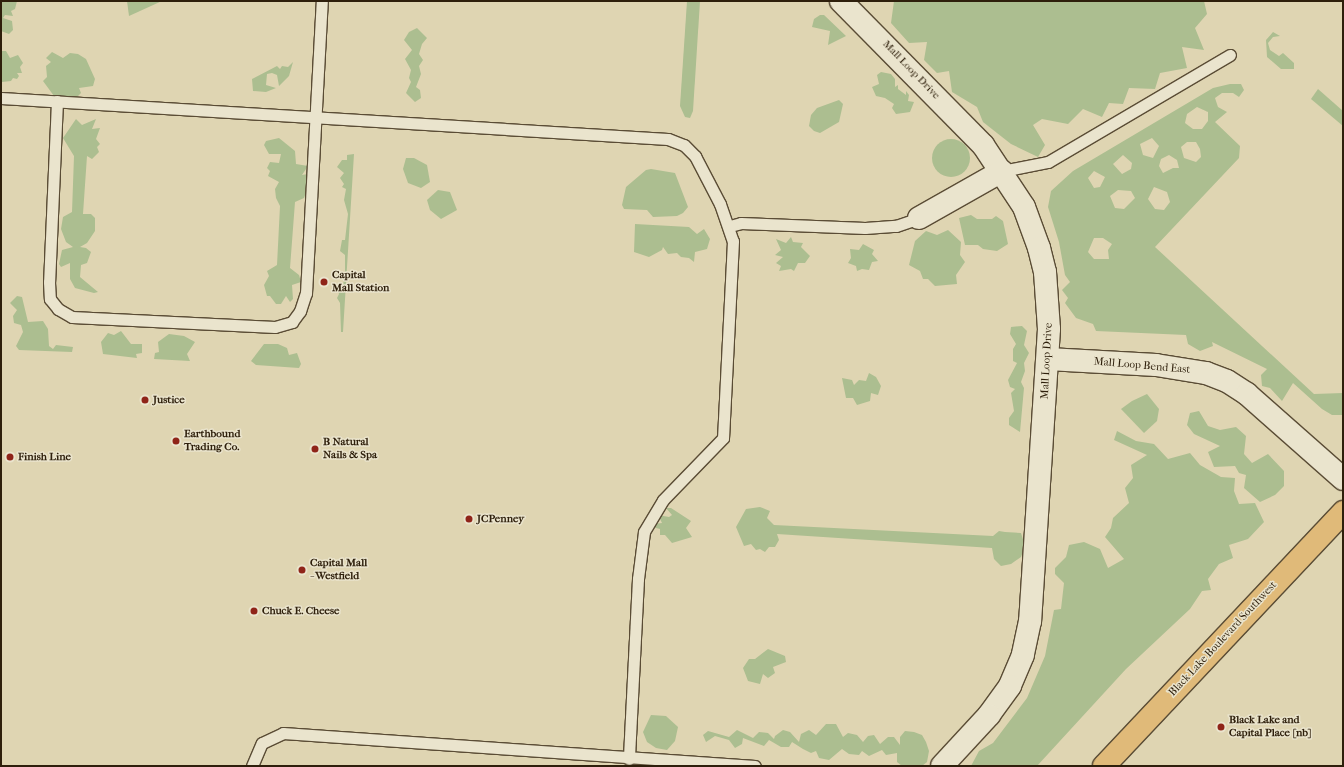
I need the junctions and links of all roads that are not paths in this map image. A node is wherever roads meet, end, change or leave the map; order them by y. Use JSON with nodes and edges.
{"nodes":[{"id":1,"x":322,"y":1,"type":"edge"},
{"id":2,"x":841,"y":1,"type":"edge"},
{"id":3,"x":1230,"y":55,"type":"dead end"},
{"id":4,"x":1,"y":98,"type":"edge"},
{"id":5,"x":57,"y":101,"type":"junction"},
{"id":6,"x":315,"y":117,"type":"junction"},
{"id":7,"x":1002,"y":171,"type":"junction"},
{"id":8,"x":919,"y":218,"type":"joint"},
{"id":9,"x":730,"y":226,"type":"junction"},
{"id":10,"x":1048,"y":359,"type":"junction"},
{"id":11,"x":1343,"y":479,"type":"edge"},
{"id":12,"x":1343,"y":512,"type":"edge"},
{"id":13,"x":629,"y":759,"type":"junction"},
{"id":14,"x":252,"y":766,"type":"edge"},
{"id":15,"x":755,"y":766,"type":"edge"},
{"id":16,"x":942,"y":766,"type":"edge"},
{"id":17,"x":1104,"y":766,"type":"edge"}],
"edges":[{"from":1,"to":6,"type":"lane"},
{"from":2,"to":7,"type":"street","name":"Mall Loop Drive"},
{"from":3,"to":7,"type":"lane"},
{"from":4,"to":5,"type":"lane"},
{"from":5,"to":6,"type":"lane"},
{"from":5,"to":6,"type":"lane"},
{"from":6,"to":9,"type":"lane"},
{"from":7,"to":8,"type":"street"},
{"from":7,"to":10,"type":"street","name":"Mall Loop Drive"},
{"from":8,"to":9,"type":"lane"},
{"from":9,"to":13,"type":"lane"},
{"from":10,"to":11,"type":"street","name":"Mall Loop Bend East"},
{"from":10,"to":16,"type":"street","name":"Mall Loop Drive"},
{"from":12,"to":17,"type":"main road","name":"Black Lake Boulevard Southwest"},
{"from":13,"to":14,"type":"lane"},
{"from":13,"to":15,"type":"lane"}]}
